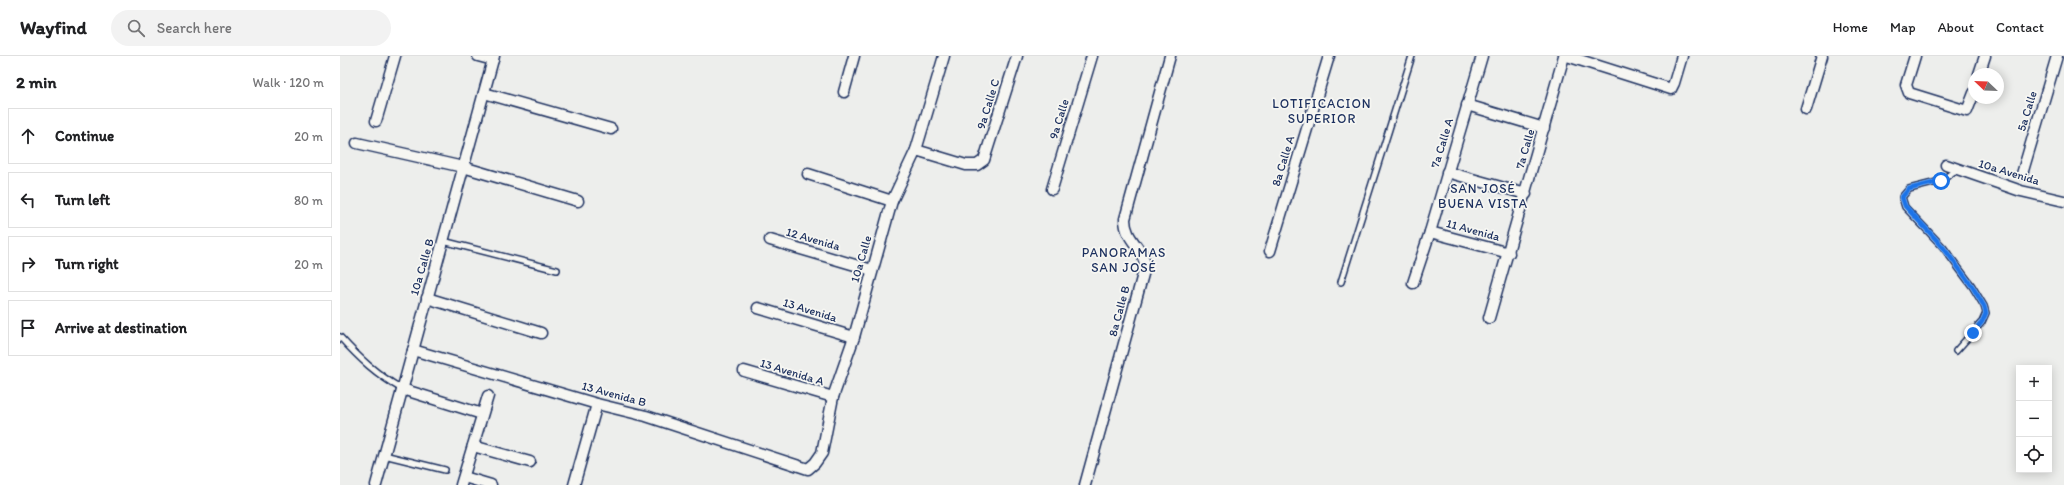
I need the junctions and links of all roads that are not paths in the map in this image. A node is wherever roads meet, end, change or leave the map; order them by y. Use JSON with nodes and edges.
{"nodes":[{"id":1,"x":395,"y":56,"type":"edge"},
{"id":2,"x":478,"y":56,"type":"edge"},
{"id":3,"x":854,"y":56,"type":"edge"},
{"id":4,"x":944,"y":56,"type":"edge"},
{"id":5,"x":1017,"y":56,"type":"edge"},
{"id":6,"x":1092,"y":56,"type":"edge"},
{"id":7,"x":1170,"y":56,"type":"edge"},
{"id":8,"x":1329,"y":56,"type":"edge"},
{"id":9,"x":1412,"y":56,"type":"edge"},
{"id":10,"x":1482,"y":56,"type":"edge"},
{"id":11,"x":1566,"y":56,"type":"edge"},
{"id":12,"x":1682,"y":56,"type":"edge"},
{"id":13,"x":1822,"y":56,"type":"edge"},
{"id":14,"x":1915,"y":56,"type":"edge"},
{"id":15,"x":1984,"y":56,"type":"edge"},
{"id":16,"x":2058,"y":56,"type":"edge"},
{"id":17,"x":494,"y":58,"type":"edge"},
{"id":18,"x":1981,"y":68,"type":"edge"},
{"id":19,"x":844,"y":92,"type":"dead end"},
{"id":20,"x":484,"y":93,"type":"junction"},
{"id":21,"x":1971,"y":104,"type":"edge"},
{"id":22,"x":1467,"y":105,"type":"junction"},
{"id":23,"x":1806,"y":109,"type":"dead end"},
{"id":24,"x":376,"y":121,"type":"dead end"},
{"id":25,"x":1544,"y":128,"type":"junction"},
{"id":26,"x":611,"y":129,"type":"dead end"},
{"id":27,"x":357,"y":143,"type":"dead end"},
{"id":28,"x":916,"y":150,"type":"junction"},
{"id":29,"x":1946,"y":165,"type":"dead end"},
{"id":30,"x":464,"y":167,"type":"junction"},
{"id":31,"x":1957,"y":169,"type":"junction"},
{"id":32,"x":1447,"y":172,"type":"junction"},
{"id":33,"x":808,"y":174,"type":"dead end"},
{"id":34,"x":2022,"y":174,"type":"dead end"},
{"id":35,"x":1052,"y":189,"type":"dead end"},
{"id":36,"x":1526,"y":194,"type":"junction"},
{"id":37,"x":578,"y":201,"type":"dead end"},
{"id":38,"x":892,"y":201,"type":"junction"},
{"id":39,"x":2064,"y":201,"type":"edge"},
{"id":40,"x":1430,"y":232,"type":"junction"},
{"id":41,"x":770,"y":240,"type":"dead end"},
{"id":42,"x":443,"y":241,"type":"junction"},
{"id":43,"x":1270,"y":251,"type":"dead end"},
{"id":44,"x":1509,"y":253,"type":"junction"},
{"id":45,"x":556,"y":270,"type":"dead end"},
{"id":46,"x":872,"y":270,"type":"junction"},
{"id":47,"x":1341,"y":282,"type":"dead end"},
{"id":48,"x":1413,"y":283,"type":"dead end"},
{"id":49,"x":427,"y":298,"type":"junction"},
{"id":50,"x":758,"y":308,"type":"dead end"},
{"id":51,"x":1489,"y":318,"type":"dead end"},
{"id":52,"x":541,"y":334,"type":"dead end"},
{"id":53,"x":340,"y":337,"type":"edge"},
{"id":54,"x":854,"y":337,"type":"junction"},
{"id":55,"x":413,"y":350,"type":"junction"},
{"id":56,"x":1956,"y":351,"type":"dead end"},
{"id":57,"x":744,"y":371,"type":"dead end"},
{"id":58,"x":402,"y":389,"type":"junction"},
{"id":59,"x":488,"y":396,"type":"dead end"},
{"id":60,"x":833,"y":397,"type":"junction"},
{"id":61,"x":597,"y":404,"type":"junction"},
{"id":62,"x":482,"y":414,"type":"junction"},
{"id":63,"x":473,"y":446,"type":"junction"},
{"id":64,"x":384,"y":456,"type":"junction"},
{"id":65,"x":530,"y":462,"type":"dead end"},
{"id":66,"x":808,"y":469,"type":"joint"},
{"id":67,"x":445,"y":470,"type":"dead end"},
{"id":68,"x":462,"y":481,"type":"edge"},
{"id":69,"x":376,"y":485,"type":"edge"},
{"id":70,"x":491,"y":485,"type":"edge"},
{"id":71,"x":574,"y":485,"type":"edge"},
{"id":72,"x":1085,"y":485,"type":"edge"}],
"edges":[{"from":1,"to":24,"type":"street"},
{"from":2,"to":17,"type":"street"},
{"from":3,"to":19,"type":"street"},
{"from":4,"to":28,"type":"street","name":"10a Calle"},
{"from":5,"to":28,"type":"street","name":"9a Calle C"},
{"from":6,"to":35,"type":"street","name":"9a Calle"},
{"from":7,"to":72,"type":"street","name":"8a Calle B"},
{"from":8,"to":43,"type":"street","name":"8a Calle A"},
{"from":9,"to":47,"type":"lane"},
{"from":10,"to":22,"type":"street","name":"7a Calle A"},
{"from":11,"to":12,"type":"street"},
{"from":11,"to":25,"type":"street","name":"7a Calle"},
{"from":13,"to":23,"type":"street"},
{"from":14,"to":21,"type":"street"},
{"from":15,"to":18,"type":"street"},
{"from":16,"to":34,"type":"street","name":"5a Calle"},
{"from":17,"to":20,"type":"street","name":"10a Calle B"},
{"from":20,"to":26,"type":"street"},
{"from":20,"to":30,"type":"street","name":"10a Calle B"},
{"from":22,"to":25,"type":"street"},
{"from":22,"to":32,"type":"street","name":"7a Calle A"},
{"from":25,"to":36,"type":"street","name":"7a Calle"},
{"from":27,"to":30,"type":"street"},
{"from":28,"to":38,"type":"street","name":"10a Calle"},
{"from":29,"to":31,"type":"street","name":"10a Avenida"},
{"from":30,"to":37,"type":"street"},
{"from":30,"to":42,"type":"street","name":"10a Calle B"},
{"from":31,"to":39,"type":"street","name":"10a Avenida"},
{"from":31,"to":56,"type":"lane"},
{"from":32,"to":36,"type":"street"},
{"from":32,"to":40,"type":"street","name":"7a Calle A"},
{"from":33,"to":38,"type":"street"},
{"from":36,"to":44,"type":"street","name":"7a Calle"},
{"from":38,"to":46,"type":"street","name":"10a Calle"},
{"from":40,"to":44,"type":"street","name":"11 Avenida"},
{"from":40,"to":48,"type":"street","name":"7a Calle A"},
{"from":41,"to":46,"type":"street","name":"12 Avenida"},
{"from":42,"to":45,"type":"lane"},
{"from":42,"to":49,"type":"street","name":"10a Calle B"},
{"from":44,"to":51,"type":"street","name":"7a Calle"},
{"from":46,"to":54,"type":"street","name":"10a Calle"},
{"from":49,"to":52,"type":"street"},
{"from":49,"to":55,"type":"street","name":"10a Calle B"},
{"from":50,"to":54,"type":"street","name":"13 Avenida"},
{"from":53,"to":58,"type":"lane"},
{"from":54,"to":60,"type":"street","name":"10a Calle"},
{"from":55,"to":58,"type":"street","name":"10a Calle B"},
{"from":55,"to":61,"type":"street","name":"13 Avenida B"},
{"from":57,"to":60,"type":"street","name":"13 Avenida A"},
{"from":58,"to":62,"type":"street"},
{"from":58,"to":64,"type":"street","name":"10a Calle B"},
{"from":59,"to":62,"type":"street"},
{"from":60,"to":66,"type":"street","name":"10a Calle"},
{"from":61,"to":66,"type":"street","name":"13 Avenida B"},
{"from":61,"to":71,"type":"street"},
{"from":62,"to":63,"type":"street"},
{"from":63,"to":65,"type":"street"},
{"from":63,"to":68,"type":"street"},
{"from":64,"to":67,"type":"lane"},
{"from":64,"to":69,"type":"street","name":"10a Calle B"},
{"from":68,"to":70,"type":"street"}]}
